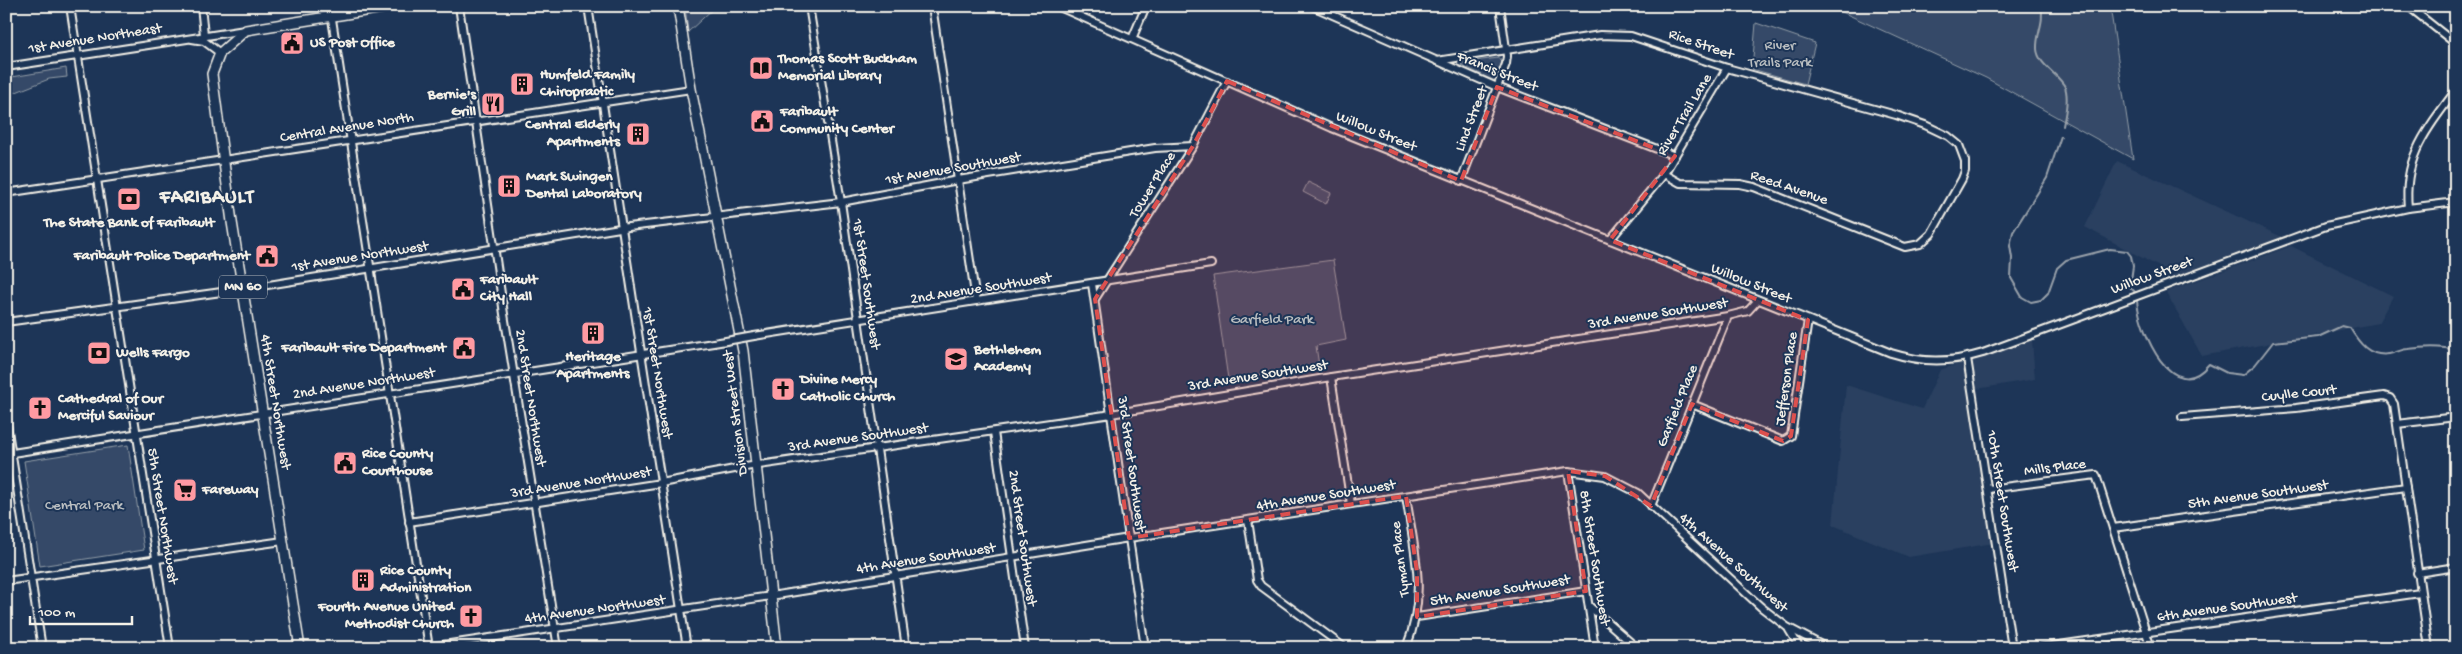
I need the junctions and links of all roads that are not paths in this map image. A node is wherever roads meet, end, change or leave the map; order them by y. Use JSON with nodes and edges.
{"nodes":[{"id":1,"x":70,"y":6,"type":"edge"},
{"id":2,"x":201,"y":6,"type":"edge"},
{"id":3,"x":330,"y":6,"type":"edge"},
{"id":4,"x":396,"y":6,"type":"edge"},
{"id":5,"x":459,"y":6,"type":"edge"},
{"id":6,"x":588,"y":6,"type":"edge"},
{"id":7,"x":678,"y":6,"type":"edge"},
{"id":8,"x":809,"y":6,"type":"edge"},
{"id":9,"x":932,"y":6,"type":"edge"},
{"id":10,"x":1057,"y":6,"type":"edge"},
{"id":11,"x":1146,"y":6,"type":"edge"},
{"id":12,"x":1312,"y":6,"type":"edge"},
{"id":13,"x":1500,"y":6,"type":"edge"},
{"id":14,"x":2408,"y":6,"type":"edge"},
{"id":15,"x":331,"y":17,"type":"junction"},
{"id":16,"x":246,"y":30,"type":"junction"},
{"id":17,"x":204,"y":35,"type":"junction"},
{"id":18,"x":189,"y":38,"type":"junction"},
{"id":19,"x":1132,"y":39,"type":"junction"},
{"id":20,"x":2456,"y":44,"type":"edge"},
{"id":21,"x":1506,"y":50,"type":"junction"},
{"id":22,"x":220,"y":53,"type":"junction"},
{"id":23,"x":78,"y":55,"type":"junction"},
{"id":24,"x":1437,"y":61,"type":"junction"},
{"id":25,"x":6,"y":67,"type":"edge"},
{"id":26,"x":1727,"y":68,"type":"junction"},
{"id":27,"x":1227,"y":81,"type":"junction"},
{"id":28,"x":1497,"y":87,"type":"junction"},
{"id":29,"x":692,"y":89,"type":"junction"},
{"id":30,"x":2456,"y":90,"type":"edge"},
{"id":31,"x":603,"y":103,"type":"junction"},
{"id":32,"x":476,"y":122,"type":"junction"},
{"id":33,"x":349,"y":140,"type":"junction"},
{"id":34,"x":1193,"y":146,"type":"junction"},
{"id":35,"x":1675,"y":156,"type":"junction"},
{"id":36,"x":223,"y":160,"type":"junction"},
{"id":37,"x":1664,"y":174,"type":"junction"},
{"id":38,"x":97,"y":180,"type":"junction"},
{"id":39,"x":958,"y":180,"type":"junction"},
{"id":40,"x":1461,"y":180,"type":"junction"},
{"id":41,"x":6,"y":193,"type":"edge"},
{"id":42,"x":841,"y":202,"type":"junction"},
{"id":43,"x":2456,"y":202,"type":"edge"},
{"id":44,"x":2408,"y":208,"type":"junction"},
{"id":45,"x":717,"y":218,"type":"junction"},
{"id":46,"x":620,"y":228,"type":"junction"},
{"id":47,"x":1610,"y":240,"type":"junction"},
{"id":48,"x":1898,"y":245,"type":"joint"},
{"id":49,"x":494,"y":249,"type":"junction"},
{"id":50,"x":1211,"y":264,"type":"dead end"},
{"id":51,"x":369,"y":268,"type":"junction"},
{"id":52,"x":1106,"y":281,"type":"junction"},
{"id":53,"x":1092,"y":284,"type":"junction"},
{"id":54,"x":243,"y":288,"type":"junction"},
{"id":55,"x":1095,"y":299,"type":"junction"},
{"id":56,"x":1758,"y":300,"type":"junction"},
{"id":57,"x":976,"y":301,"type":"junction"},
{"id":58,"x":117,"y":306,"type":"junction"},
{"id":59,"x":1728,"y":316,"type":"junction"},
{"id":60,"x":1808,"y":320,"type":"junction"},
{"id":61,"x":858,"y":321,"type":"junction"},
{"id":62,"x":6,"y":322,"type":"edge"},
{"id":63,"x":726,"y":341,"type":"joint"},
{"id":64,"x":642,"y":352,"type":"junction"},
{"id":65,"x":1967,"y":358,"type":"junction"},
{"id":66,"x":514,"y":374,"type":"junction"},
{"id":67,"x":1330,"y":377,"type":"junction"},
{"id":68,"x":390,"y":392,"type":"junction"},
{"id":69,"x":1692,"y":404,"type":"junction"},
{"id":70,"x":263,"y":413,"type":"junction"},
{"id":71,"x":1111,"y":414,"type":"junction"},
{"id":72,"x":2182,"y":417,"type":"dead end"},
{"id":73,"x":2456,"y":417,"type":"edge"},
{"id":74,"x":6,"y":418,"type":"edge"},
{"id":75,"x":2397,"y":424,"type":"junction"},
{"id":76,"x":994,"y":432,"type":"junction"},
{"id":77,"x":136,"y":433,"type":"junction"},
{"id":78,"x":877,"y":448,"type":"junction"},
{"id":79,"x":9,"y":453,"type":"edge"},
{"id":80,"x":757,"y":466,"type":"junction"},
{"id":81,"x":1568,"y":471,"type":"junction"},
{"id":82,"x":661,"y":483,"type":"junction"},
{"id":83,"x":2406,"y":487,"type":"junction"},
{"id":84,"x":1988,"y":489,"type":"junction"},
{"id":85,"x":1406,"y":496,"type":"junction"},
{"id":86,"x":534,"y":503,"type":"junction"},
{"id":87,"x":1350,"y":504,"type":"junction"},
{"id":88,"x":1651,"y":506,"type":"junction"},
{"id":89,"x":1248,"y":520,"type":"junction"},
{"id":90,"x":409,"y":522,"type":"junction"},
{"id":91,"x":2113,"y":528,"type":"junction"},
{"id":92,"x":1129,"y":538,"type":"junction"},
{"id":93,"x":283,"y":541,"type":"junction"},
{"id":94,"x":1012,"y":558,"type":"junction"},
{"id":95,"x":156,"y":559,"type":"junction"},
{"id":96,"x":2456,"y":567,"type":"edge"},
{"id":97,"x":2417,"y":572,"type":"junction"},
{"id":98,"x":896,"y":576,"type":"junction"},
{"id":99,"x":31,"y":578,"type":"junction"},
{"id":100,"x":6,"y":581,"type":"edge"},
{"id":101,"x":1586,"y":590,"type":"junction"},
{"id":102,"x":2420,"y":594,"type":"junction"},
{"id":103,"x":771,"y":596,"type":"junction"},
{"id":104,"x":1588,"y":606,"type":"junction"},
{"id":105,"x":681,"y":610,"type":"junction"},
{"id":106,"x":1417,"y":617,"type":"junction"},
{"id":107,"x":1787,"y":627,"type":"junction"},
{"id":108,"x":555,"y":628,"type":"junction"},
{"id":109,"x":2146,"y":632,"type":"junction"},
{"id":110,"x":427,"y":647,"type":"edge"},
{"id":111,"x":2012,"y":647,"type":"edge"},
{"id":112,"x":42,"y":648,"type":"edge"},
{"id":113,"x":170,"y":648,"type":"edge"},
{"id":114,"x":300,"y":648,"type":"edge"},
{"id":115,"x":558,"y":648,"type":"edge"},
{"id":116,"x":687,"y":648,"type":"edge"},
{"id":117,"x":777,"y":648,"type":"edge"},
{"id":118,"x":906,"y":648,"type":"edge"},
{"id":119,"x":1025,"y":648,"type":"edge"},
{"id":120,"x":1145,"y":648,"type":"edge"},
{"id":121,"x":1345,"y":648,"type":"edge"},
{"id":122,"x":1406,"y":648,"type":"edge"},
{"id":123,"x":1595,"y":648,"type":"edge"},
{"id":124,"x":1637,"y":648,"type":"edge"},
{"id":125,"x":1800,"y":648,"type":"edge"},
{"id":126,"x":1827,"y":648,"type":"edge"},
{"id":127,"x":2003,"y":648,"type":"edge"},
{"id":128,"x":2038,"y":648,"type":"edge"},
{"id":129,"x":2151,"y":648,"type":"edge"},
{"id":130,"x":2429,"y":648,"type":"edge"}],
"edges":[{"from":1,"to":23,"type":"street","name":"5th Street Northwest"},
{"from":2,"to":17,"type":"street"},
{"from":3,"to":15,"type":"street"},
{"from":4,"to":15,"type":"main road","name":"1st Avenue Northeast"},
{"from":5,"to":32,"type":"street","name":"2nd Street Northwest"},
{"from":6,"to":31,"type":"street","name":"1st Street Northwest"},
{"from":7,"to":29,"type":"main road","name":"Division Street West"},
{"from":8,"to":42,"type":"street","name":"1st Street Southwest"},
{"from":9,"to":39,"type":"street"},
{"from":10,"to":19,"type":"street","name":"Willow Street"},
{"from":11,"to":19,"type":"street"},
{"from":12,"to":24,"type":"street","name":"Francis Street"},
{"from":13,"to":21,"type":"street","name":"Lind Street"},
{"from":14,"to":20,"type":"street"},
{"from":15,"to":16,"type":"main road","name":"1st Avenue Northeast"},
{"from":15,"to":33,"type":"street"},
{"from":16,"to":17,"type":"street","name":"1st Avenue Northeast"},
{"from":16,"to":22,"type":"main road"},
{"from":17,"to":18,"type":"street","name":"1st Avenue Northeast"},
{"from":18,"to":22,"type":"street","name":"1st Avenue Northeast"},
{"from":18,"to":23,"type":"street","name":"1st Avenue Northeast"},
{"from":19,"to":27,"type":"street","name":"Willow Street"},
{"from":21,"to":24,"type":"street","name":"Rice Street"},
{"from":21,"to":26,"type":"street","name":"Rice Street"},
{"from":21,"to":28,"type":"street","name":"Lind Street"},
{"from":22,"to":36,"type":"main road","number":"MN 60"},
{"from":23,"to":25,"type":"street","name":"1st Avenue Northeast"},
{"from":23,"to":38,"type":"street","name":"5th Street Northwest"},
{"from":24,"to":28,"type":"street","name":"Francis Street"},
{"from":26,"to":35,"type":"street","name":"River Trail Lane"},
{"from":26,"to":48,"type":"street","name":"Rice Street"},
{"from":27,"to":34,"type":"street","name":"Tower Place"},
{"from":27,"to":40,"type":"street","name":"Willow Street"},
{"from":28,"to":35,"type":"street","name":"Francis Street"},
{"from":28,"to":40,"type":"street","name":"Lind Street"},
{"from":29,"to":31,"type":"street","name":"Central Avenue North"},
{"from":29,"to":45,"type":"main road","name":"Division Street West"},
{"from":30,"to":44,"type":"street"},
{"from":31,"to":32,"type":"street","name":"Central Avenue North"},
{"from":31,"to":46,"type":"street","name":"1st Street Northwest"},
{"from":32,"to":33,"type":"street","name":"Central Avenue North"},
{"from":32,"to":49,"type":"street","name":"2nd Street Northwest"},
{"from":33,"to":36,"type":"street","name":"Central Avenue North"},
{"from":33,"to":51,"type":"street"},
{"from":34,"to":39,"type":"street","name":"1st Avenue Southwest"},
{"from":34,"to":52,"type":"street","name":"Tower Place"},
{"from":35,"to":37,"type":"street","name":"River Trail Lane"},
{"from":36,"to":38,"type":"street","name":"Central Avenue North"},
{"from":36,"to":54,"type":"main road","name":"4th Street Northwest","number":"MN 60"},
{"from":37,"to":47,"type":"street"},
{"from":37,"to":48,"type":"street","name":"Reed Avenue"},
{"from":38,"to":41,"type":"street","name":"Central Avenue North"},
{"from":38,"to":58,"type":"street","name":"5th Street Northwest"},
{"from":39,"to":42,"type":"street","name":"1st Avenue Southwest"},
{"from":39,"to":57,"type":"street"},
{"from":40,"to":47,"type":"street","name":"Willow Street"},
{"from":42,"to":45,"type":"street","name":"1st Avenue Southwest"},
{"from":42,"to":61,"type":"street","name":"1st Street Southwest"},
{"from":43,"to":44,"type":"street","name":"Willow Street"},
{"from":44,"to":65,"type":"street","name":"Willow Street"},
{"from":45,"to":46,"type":"street","name":"1st Avenue Northwest"},
{"from":45,"to":80,"type":"main road","name":"Division Street West"},
{"from":46,"to":49,"type":"street","name":"1st Avenue Northwest"},
{"from":46,"to":64,"type":"street","name":"1st Street Northwest"},
{"from":47,"to":56,"type":"street","name":"Willow Street"},
{"from":49,"to":51,"type":"street","name":"1st Avenue Northwest"},
{"from":49,"to":66,"type":"street","name":"2nd Street Northwest"},
{"from":50,"to":52,"type":"street","name":"2nd Avenue Southwest"},
{"from":51,"to":54,"type":"street","name":"1st Avenue Northwest"},
{"from":51,"to":68,"type":"street"},
{"from":52,"to":53,"type":"street","name":"2nd Avenue Southwest"},
{"from":52,"to":55,"type":"street","name":"Tower Place"},
{"from":53,"to":55,"type":"street","name":"3rd Street Southwest"},
{"from":53,"to":57,"type":"street","name":"2nd Avenue Southwest"},
{"from":54,"to":58,"type":"street","name":"1st Avenue Northwest"},
{"from":54,"to":70,"type":"main road","name":"4th Street Northwest","number":"MN 60"},
{"from":55,"to":71,"type":"street","name":"3rd Street Southwest"},
{"from":56,"to":59,"type":"street","name":"3rd Avenue Southwest"},
{"from":56,"to":60,"type":"street","name":"Willow Street"},
{"from":57,"to":61,"type":"street","name":"2nd Avenue Southwest"},
{"from":58,"to":62,"type":"street","name":"1st Avenue Northwest"},
{"from":58,"to":77,"type":"street","name":"5th Street Northwest"},
{"from":59,"to":67,"type":"street","name":"3rd Avenue Southwest"},
{"from":59,"to":69,"type":"street","name":"Garfield Place"},
{"from":60,"to":65,"type":"street","name":"Willow Street"},
{"from":60,"to":69,"type":"street","name":"Jefferson Place"},
{"from":61,"to":63,"type":"street","name":"2nd Avenue Southwest","bridge":true},
{"from":61,"to":78,"type":"street","name":"1st Street Southwest"},
{"from":63,"to":64,"type":"street","name":"2nd Avenue Northwest"},
{"from":64,"to":66,"type":"street","name":"2nd Avenue Northwest"},
{"from":64,"to":82,"type":"street","name":"1st Street Northwest"},
{"from":65,"to":84,"type":"street","name":"10th Street Southwest"},
{"from":66,"to":68,"type":"street","name":"2nd Avenue Northwest"},
{"from":66,"to":86,"type":"street","name":"2nd Street Northwest"},
{"from":67,"to":71,"type":"street","name":"3rd Avenue Southwest"},
{"from":67,"to":87,"type":"street"},
{"from":68,"to":70,"type":"street","name":"2nd Avenue Northwest"},
{"from":68,"to":90,"type":"street"},
{"from":69,"to":88,"type":"street","name":"Garfield Place"},
{"from":70,"to":77,"type":"street","name":"2nd Avenue Northwest"},
{"from":70,"to":93,"type":"main road","name":"4th Street Northwest","number":"MN 60"},
{"from":71,"to":76,"type":"street","name":"3rd Avenue Southwest"},
{"from":71,"to":92,"type":"street","name":"3rd Street Southwest"},
{"from":72,"to":75,"type":"street","name":"Cuylle Court"},
{"from":73,"to":75,"type":"street"},
{"from":74,"to":79,"type":"street"},
{"from":75,"to":83,"type":"street","name":"Cuylle Court"},
{"from":76,"to":78,"type":"street","name":"3rd Avenue Southwest"},
{"from":76,"to":94,"type":"street","name":"2nd Street Southwest"},
{"from":77,"to":79,"type":"street","name":"2nd Avenue Northwest"},
{"from":77,"to":95,"type":"street","name":"5th Street Northwest"},
{"from":78,"to":80,"type":"street","name":"3rd Avenue Southwest"},
{"from":78,"to":98,"type":"street","name":"1st Street Southwest"},
{"from":79,"to":99,"type":"street"},
{"from":80,"to":82,"type":"street","name":"3rd Avenue Northwest"},
{"from":80,"to":103,"type":"main road","name":"Division Street West"},
{"from":81,"to":85,"type":"street","name":"4th Avenue Southwest"},
{"from":81,"to":88,"type":"street","name":"4th Avenue Southwest"},
{"from":81,"to":101,"type":"street","name":"8th Street Southwest"},
{"from":82,"to":86,"type":"street","name":"3rd Avenue Northwest"},
{"from":82,"to":105,"type":"street","name":"1st Street Northwest"},
{"from":83,"to":91,"type":"street","name":"5th Avenue Southwest"},
{"from":83,"to":97,"type":"street","name":"Cuylle Court"},
{"from":84,"to":91,"type":"street","name":"Mills Place"},
{"from":84,"to":111,"type":"street","name":"10th Street Southwest"},
{"from":85,"to":87,"type":"street","name":"4th Avenue Southwest"},
{"from":85,"to":106,"type":"street","name":"Tyman Place"},
{"from":86,"to":90,"type":"street","name":"3rd Avenue Northwest"},
{"from":86,"to":108,"type":"street","name":"2nd Street Northwest"},
{"from":87,"to":89,"type":"street","name":"4th Avenue Southwest"},
{"from":88,"to":107,"type":"street","name":"4th Avenue Southwest"},
{"from":89,"to":92,"type":"street","name":"4th Avenue Southwest"},
{"from":89,"to":121,"type":"street"},
{"from":90,"to":110,"type":"street"},
{"from":91,"to":109,"type":"street"},
{"from":92,"to":94,"type":"street","name":"4th Avenue Southwest"},
{"from":92,"to":120,"type":"street","name":"3rd Street Southwest"},
{"from":93,"to":95,"type":"street"},
{"from":93,"to":114,"type":"main road","name":"4th Street Northwest","number":"MN 60"},
{"from":94,"to":98,"type":"street","name":"4th Avenue Southwest"},
{"from":94,"to":119,"type":"street","name":"2nd Street Southwest"},
{"from":95,"to":99,"type":"street"},
{"from":95,"to":113,"type":"street","name":"5th Street Northwest"},
{"from":96,"to":97,"type":"street"},
{"from":97,"to":102,"type":"street","name":"Cuylle Court"},
{"from":98,"to":103,"type":"street","name":"4th Avenue Southwest"},
{"from":98,"to":118,"type":"street","name":"1st Street Southwest"},
{"from":99,"to":100,"type":"street"},
{"from":99,"to":112,"type":"street"},
{"from":101,"to":104,"type":"street","name":"8th Street Southwest"},
{"from":101,"to":106,"type":"street","name":"5th Avenue Southwest"},
{"from":102,"to":109,"type":"street","name":"6th Avenue Southwest"},
{"from":102,"to":130,"type":"street","name":"Cuylle Court"},
{"from":103,"to":105,"type":"street","name":"4th Avenue Northwest"},
{"from":103,"to":117,"type":"main road","name":"Division Street West"},
{"from":104,"to":123,"type":"street","name":"8th Street Southwest"},
{"from":104,"to":124,"type":"street"},
{"from":105,"to":108,"type":"street","name":"4th Avenue Northwest"},
{"from":105,"to":116,"type":"street","name":"1st Street Northwest"},
{"from":106,"to":122,"type":"street","name":"Tyman Place"},
{"from":107,"to":125,"type":"street"},
{"from":107,"to":126,"type":"street","name":"4th Avenue Southwest"},
{"from":108,"to":110,"type":"street","name":"4th Avenue Northwest"},
{"from":108,"to":115,"type":"street","name":"2nd Street Northwest"},
{"from":109,"to":128,"type":"street","name":"6th Avenue Southwest"},
{"from":109,"to":129,"type":"street"},
{"from":111,"to":127,"type":"street"}]}
